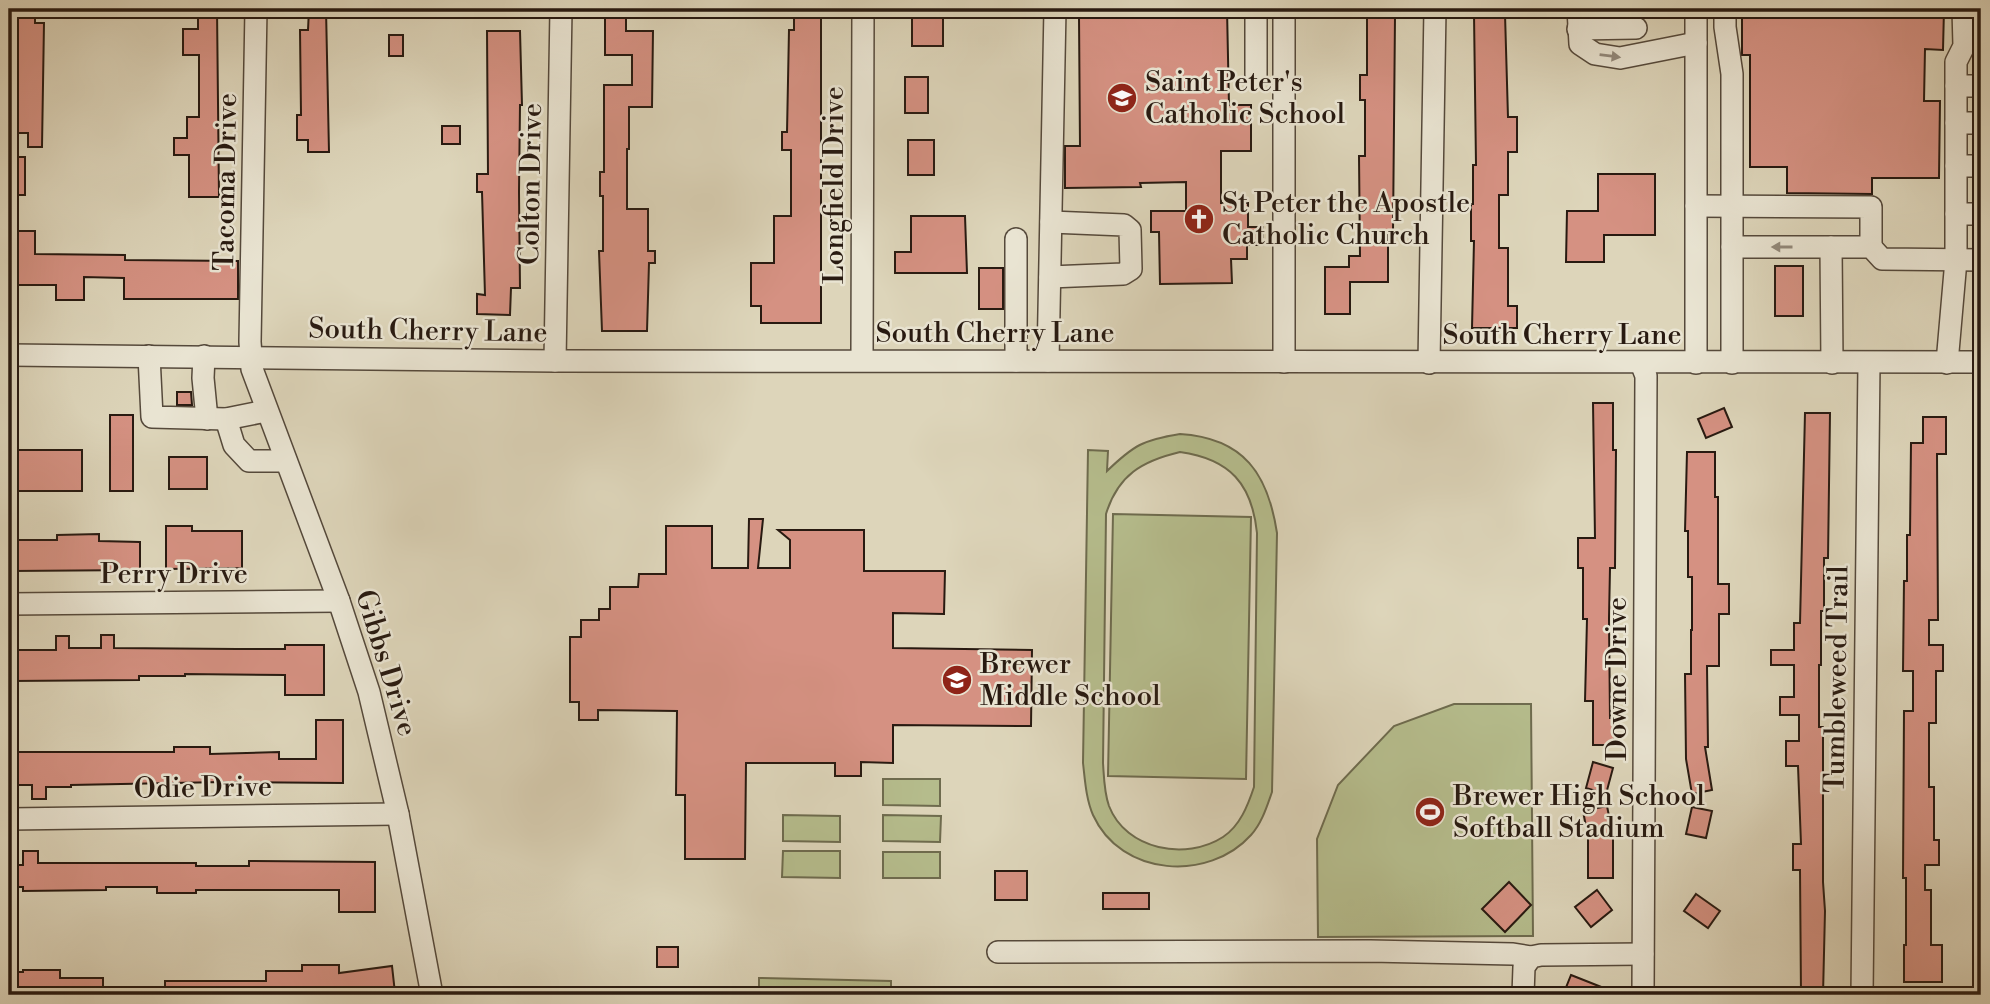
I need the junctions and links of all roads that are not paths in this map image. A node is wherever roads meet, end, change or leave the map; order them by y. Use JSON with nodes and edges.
{"nodes":[{"id":1,"x":256,"y":9,"type":"edge"},
{"id":2,"x":561,"y":9,"type":"edge"},
{"id":3,"x":863,"y":9,"type":"edge"},
{"id":4,"x":1055,"y":9,"type":"edge"},
{"id":5,"x":1256,"y":9,"type":"edge"},
{"id":6,"x":1284,"y":9,"type":"edge"},
{"id":7,"x":1435,"y":9,"type":"edge"},
{"id":8,"x":1696,"y":9,"type":"edge"},
{"id":9,"x":1725,"y":9,"type":"edge"},
{"id":10,"x":1964,"y":9,"type":"edge"},
{"id":11,"x":1578,"y":19,"type":"edge"},
{"id":12,"x":1636,"y":27,"type":"dead end"},
{"id":13,"x":1696,"y":43,"type":"junction"},
{"id":14,"x":1973,"y":44,"type":"edge"},
{"id":15,"x":1256,"y":75,"type":"dead end"},
{"id":16,"x":1956,"y":86,"type":"junction"},
{"id":17,"x":1981,"y":86,"type":"edge"},
{"id":18,"x":1956,"y":123,"type":"junction"},
{"id":19,"x":1981,"y":123,"type":"edge"},
{"id":20,"x":1956,"y":166,"type":"junction"},
{"id":21,"x":1981,"y":166,"type":"edge"},
{"id":22,"x":1732,"y":205,"type":"junction"},
{"id":23,"x":1696,"y":206,"type":"junction"},
{"id":24,"x":1956,"y":214,"type":"junction"},
{"id":25,"x":1981,"y":214,"type":"edge"},
{"id":26,"x":1051,"y":222,"type":"junction"},
{"id":27,"x":1016,"y":239,"type":"dead end"},
{"id":28,"x":1732,"y":247,"type":"junction"},
{"id":29,"x":1831,"y":247,"type":"junction"},
{"id":30,"x":1871,"y":247,"type":"junction"},
{"id":31,"x":1956,"y":260,"type":"junction"},
{"id":32,"x":1981,"y":260,"type":"edge"},
{"id":33,"x":1050,"y":277,"type":"junction"},
{"id":34,"x":9,"y":355,"type":"edge"},
{"id":35,"x":149,"y":356,"type":"junction"},
{"id":36,"x":204,"y":356,"type":"junction"},
{"id":37,"x":251,"y":357,"type":"junction"},
{"id":38,"x":862,"y":360,"type":"junction"},
{"id":39,"x":555,"y":361,"type":"junction"},
{"id":40,"x":1017,"y":361,"type":"junction"},
{"id":41,"x":1048,"y":361,"type":"junction"},
{"id":42,"x":1284,"y":362,"type":"junction"},
{"id":43,"x":1981,"y":362,"type":"edge"},
{"id":44,"x":1429,"y":363,"type":"junction"},
{"id":45,"x":1641,"y":363,"type":"junction"},
{"id":46,"x":1696,"y":363,"type":"junction"},
{"id":47,"x":1732,"y":363,"type":"junction"},
{"id":48,"x":1832,"y":363,"type":"junction"},
{"id":49,"x":1869,"y":363,"type":"junction"},
{"id":50,"x":1947,"y":363,"type":"junction"},
{"id":51,"x":266,"y":411,"type":"junction"},
{"id":52,"x":216,"y":419,"type":"junction"},
{"id":53,"x":286,"y":461,"type":"junction"},
{"id":54,"x":340,"y":601,"type":"junction"},
{"id":55,"x":9,"y":604,"type":"edge"},
{"id":56,"x":398,"y":814,"type":"junction"},
{"id":57,"x":9,"y":819,"type":"edge"},
{"id":58,"x":998,"y":952,"type":"dead end"},
{"id":59,"x":1643,"y":954,"type":"junction"},
{"id":60,"x":1531,"y":957,"type":"junction"},
{"id":61,"x":432,"y":995,"type":"edge"},
{"id":62,"x":1523,"y":995,"type":"edge"},
{"id":63,"x":1643,"y":995,"type":"edge"},
{"id":64,"x":1862,"y":995,"type":"edge"}],
"edges":[{"from":1,"to":37,"type":"street","name":"Tacoma Drive"},
{"from":2,"to":39,"type":"street","name":"Colton Drive"},
{"from":3,"to":38,"type":"street","name":"Longfield Drive"},
{"from":4,"to":26,"type":"street"},
{"from":5,"to":15,"type":"street"},
{"from":6,"to":42,"type":"street"},
{"from":7,"to":44,"type":"street"},
{"from":8,"to":13,"type":"street"},
{"from":9,"to":22,"type":"street"},
{"from":10,"to":14,"type":"street"},
{"from":11,"to":12,"type":"street"},
{"from":11,"to":13,"type":"street","one_way":true},
{"from":13,"to":23,"type":"street"},
{"from":14,"to":16,"type":"street"},
{"from":16,"to":17,"type":"street"},
{"from":16,"to":18,"type":"street"},
{"from":18,"to":19,"type":"street"},
{"from":18,"to":20,"type":"street"},
{"from":20,"to":21,"type":"street"},
{"from":20,"to":24,"type":"street"},
{"from":22,"to":23,"type":"street"},
{"from":22,"to":28,"type":"street"},
{"from":22,"to":30,"type":"street"},
{"from":23,"to":46,"type":"street"},
{"from":24,"to":25,"type":"street"},
{"from":24,"to":31,"type":"street"},
{"from":26,"to":33,"type":"street"},
{"from":26,"to":33,"type":"street"},
{"from":27,"to":40,"type":"street"},
{"from":29,"to":28,"type":"street","one_way":true},
{"from":28,"to":47,"type":"street"},
{"from":29,"to":30,"type":"street"},
{"from":29,"to":48,"type":"street"},
{"from":30,"to":31,"type":"street"},
{"from":31,"to":32,"type":"street"},
{"from":31,"to":50,"type":"street"},
{"from":33,"to":41,"type":"street"},
{"from":34,"to":35,"type":"street","name":"South Cherry Lane"},
{"from":35,"to":36,"type":"street","name":"South Cherry Lane"},
{"from":35,"to":52,"type":"street"},
{"from":36,"to":37,"type":"street","name":"South Cherry Lane"},
{"from":36,"to":52,"type":"street"},
{"from":37,"to":39,"type":"street","name":"South Cherry Lane"},
{"from":37,"to":51,"type":"street","name":"Gibbs Drive"},
{"from":38,"to":39,"type":"street","name":"South Cherry Lane"},
{"from":38,"to":40,"type":"street","name":"South Cherry Lane"},
{"from":40,"to":41,"type":"street","name":"South Cherry Lane"},
{"from":41,"to":42,"type":"street","name":"South Cherry Lane"},
{"from":42,"to":44,"type":"street","name":"South Cherry Lane"},
{"from":43,"to":50,"type":"street","name":"South Cherry Lane"},
{"from":44,"to":45,"type":"street","name":"South Cherry Lane"},
{"from":45,"to":46,"type":"street","name":"South Cherry Lane"},
{"from":45,"to":59,"type":"street","name":"Downe Drive"},
{"from":46,"to":47,"type":"street","name":"South Cherry Lane"},
{"from":47,"to":48,"type":"street","name":"South Cherry Lane"},
{"from":48,"to":49,"type":"street","name":"South Cherry Lane"},
{"from":49,"to":50,"type":"street","name":"South Cherry Lane"},
{"from":49,"to":64,"type":"street","name":"Tumbleweed Trail"},
{"from":51,"to":52,"type":"street"},
{"from":51,"to":53,"type":"street","name":"Gibbs Drive"},
{"from":52,"to":53,"type":"street"},
{"from":53,"to":54,"type":"street","name":"Gibbs Drive"},
{"from":54,"to":55,"type":"street","name":"Perry Drive"},
{"from":54,"to":56,"type":"street","name":"Gibbs Drive"},
{"from":56,"to":57,"type":"street","name":"Odie Drive"},
{"from":56,"to":61,"type":"street","name":"Gibbs Drive"},
{"from":58,"to":60,"type":"street"},
{"from":59,"to":60,"type":"street"},
{"from":59,"to":63,"type":"street","name":"Downe Drive"},
{"from":60,"to":62,"type":"street"}]}
